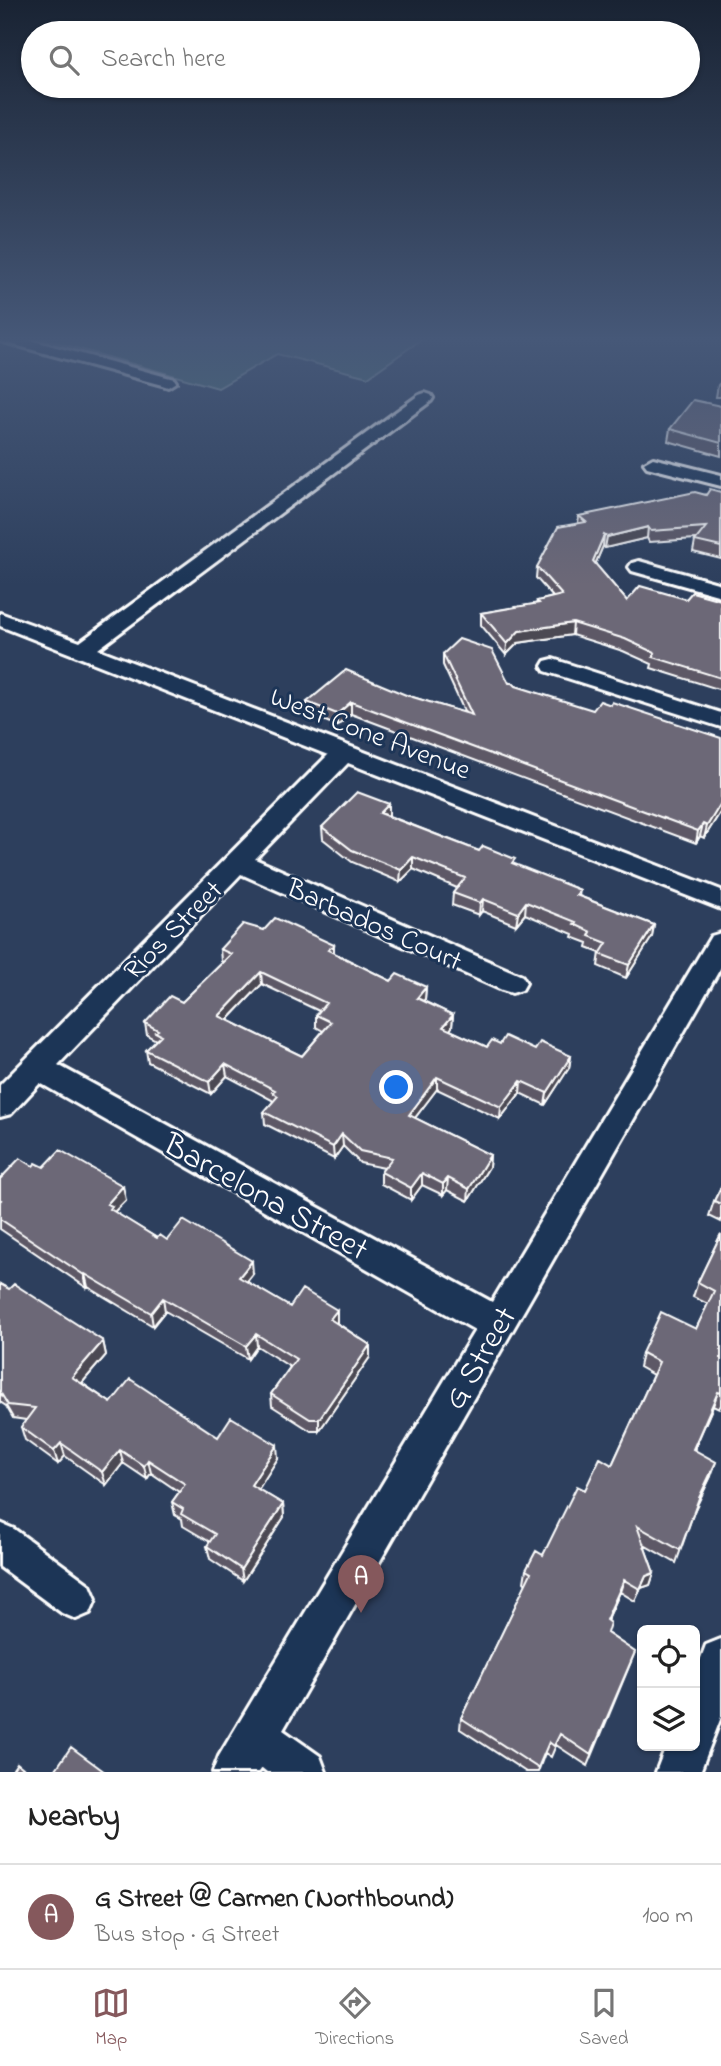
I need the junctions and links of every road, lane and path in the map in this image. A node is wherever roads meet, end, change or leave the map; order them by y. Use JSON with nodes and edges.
{"nodes":[{"id":1,"x":396,"y":420,"type":"edge"},
{"id":2,"x":653,"y":463,"type":"dead end"},
{"id":3,"x":721,"y":481,"type":"edge"},
{"id":4,"x":639,"y":567,"type":"dead end"},
{"id":5,"x":721,"y":590,"type":"edge"},
{"id":6,"x":0,"y":619,"type":"edge"},
{"id":7,"x":82,"y":651,"type":"junction"},
{"id":8,"x":553,"y":666,"type":"dead end"},
{"id":9,"x":721,"y":720,"type":"edge"},
{"id":10,"x":344,"y":753,"type":"junction"},
{"id":11,"x":238,"y":862,"type":"junction"},
{"id":12,"x":721,"y":900,"type":"edge"},
{"id":13,"x":721,"y":943,"type":"edge"},
{"id":14,"x":512,"y":983,"type":"dead end"},
{"id":15,"x":37,"y":1067,"type":"junction"},
{"id":16,"x":0,"y":1105,"type":"edge"},
{"id":17,"x":498,"y":1324,"type":"junction"},
{"id":18,"x":0,"y":1543,"type":"edge"},
{"id":19,"x":76,"y":1599,"type":"dead end"},
{"id":20,"x":721,"y":1660,"type":"edge"},
{"id":21,"x":700,"y":1716,"type":"edge"},
{"id":22,"x":686,"y":1751,"type":"edge"},
{"id":23,"x":246,"y":1754,"type":"edge"},
{"id":24,"x":304,"y":1772,"type":"edge"},
{"id":25,"x":678,"y":1772,"type":"edge"}],
"edges":[{"from":1,"to":7,"type":"street"},
{"from":2,"to":3,"type":"street"},
{"from":4,"to":5,"type":"street"},
{"from":6,"to":7,"type":"street","name":"West Cone Avenue"},
{"from":7,"to":10,"type":"street","name":"West Cone Avenue"},
{"from":8,"to":9,"type":"street"},
{"from":10,"to":11,"type":"street","name":"Rios Street"},
{"from":10,"to":12,"type":"street","name":"West Cone Avenue"},
{"from":11,"to":14,"type":"street","name":"Barbados Court"},
{"from":11,"to":15,"type":"street","name":"Rios Street"},
{"from":13,"to":17,"type":"street","name":"G Street"},
{"from":15,"to":16,"type":"street","name":"Rios Street"},
{"from":15,"to":17,"type":"street","name":"Barcelona Street"},
{"from":17,"to":23,"type":"street","name":"G Street"},
{"from":18,"to":19,"type":"street"},
{"from":20,"to":21,"type":"street"},
{"from":22,"to":25,"type":"street"},
{"from":23,"to":24,"type":"street"}]}
